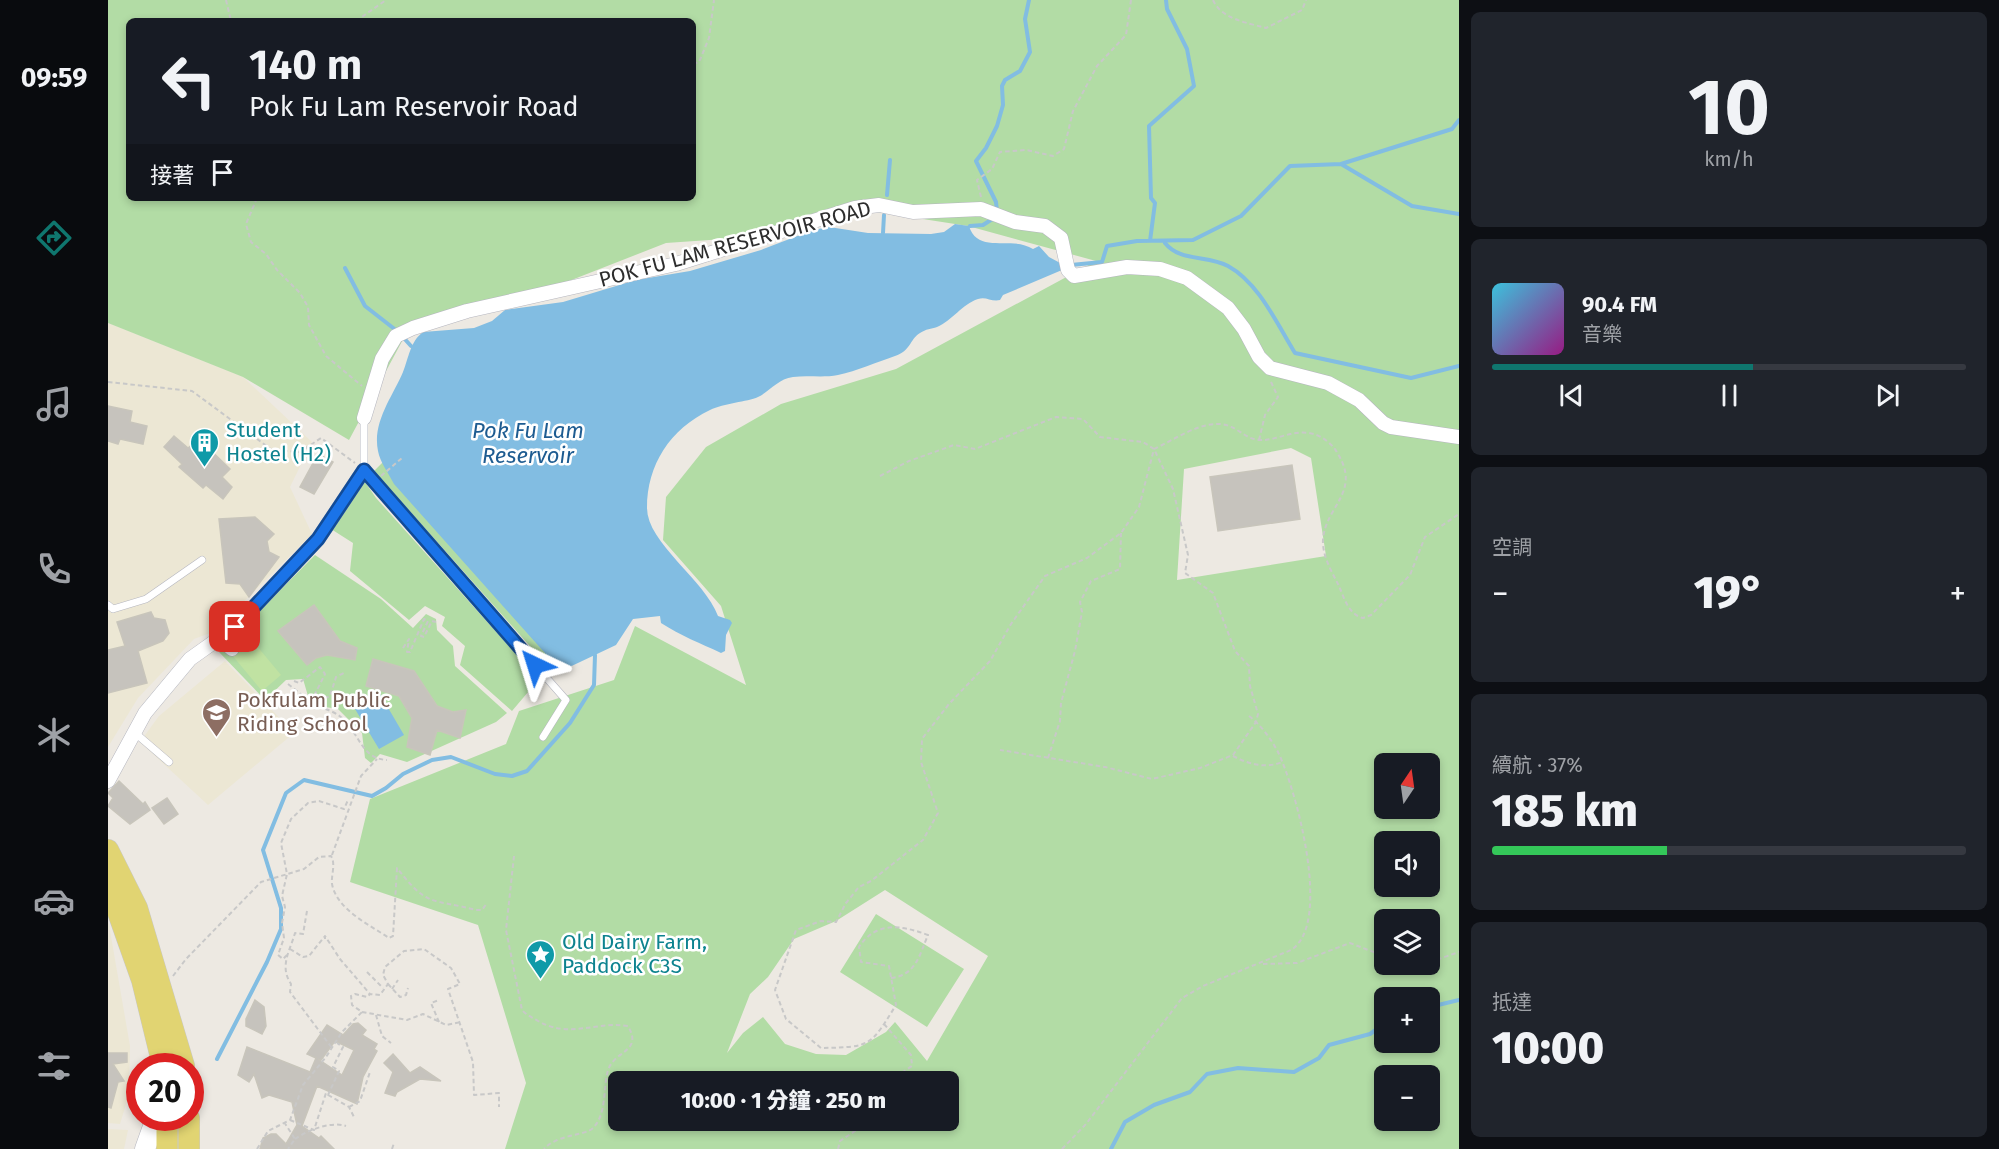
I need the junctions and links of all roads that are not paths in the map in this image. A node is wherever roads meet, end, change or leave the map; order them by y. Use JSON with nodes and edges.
{"nodes":[{"id":1,"x":366,"y":412,"type":"joint"},
{"id":2,"x":1459,"y":437,"type":"edge"},
{"id":3,"x":364,"y":470,"type":"junction"},
{"id":4,"x":202,"y":560,"type":"dead end"},
{"id":5,"x":108,"y":605,"type":"edge"},
{"id":6,"x":219,"y":638,"type":"junction"},
{"id":7,"x":232,"y":649,"type":"dead end"},
{"id":8,"x":134,"y":732,"type":"junction"},
{"id":9,"x":543,"y":736,"type":"dead end"},
{"id":10,"x":169,"y":762,"type":"dead end"},
{"id":11,"x":108,"y":780,"type":"edge"},
{"id":12,"x":108,"y":850,"type":"edge"},
{"id":13,"x":108,"y":884,"type":"edge"},
{"id":14,"x":160,"y":1053,"type":"edge"},
{"id":15,"x":180,"y":1053,"type":"edge"},
{"id":16,"x":151,"y":1131,"type":"edge"},
{"id":17,"x":167,"y":1131,"type":"edge"},
{"id":18,"x":189,"y":1131,"type":"edge"},
{"id":19,"x":145,"y":1149,"type":"edge"},
{"id":20,"x":167,"y":1149,"type":"edge"},
{"id":21,"x":189,"y":1149,"type":"edge"}],
"edges":[{"from":1,"to":2,"type":"street","name":"POK FU LAM RESERVOIR ROAD"},
{"from":1,"to":3,"type":"lane","name":"POK FU LAM RESERVOIR ROAD"},
{"from":3,"to":6,"type":"street"},
{"from":3,"to":9,"type":"lane"},
{"from":4,"to":5,"type":"lane"},
{"from":6,"to":7,"type":"street"},
{"from":6,"to":8,"type":"street"},
{"from":8,"to":10,"type":"lane"},
{"from":8,"to":11,"type":"street"},
{"from":12,"to":15,"type":"main road"},
{"from":13,"to":14,"type":"main road"},
{"from":16,"to":19,"type":"main road"},
{"from":17,"to":20,"type":"main road"},
{"from":18,"to":21,"type":"main road"}]}
